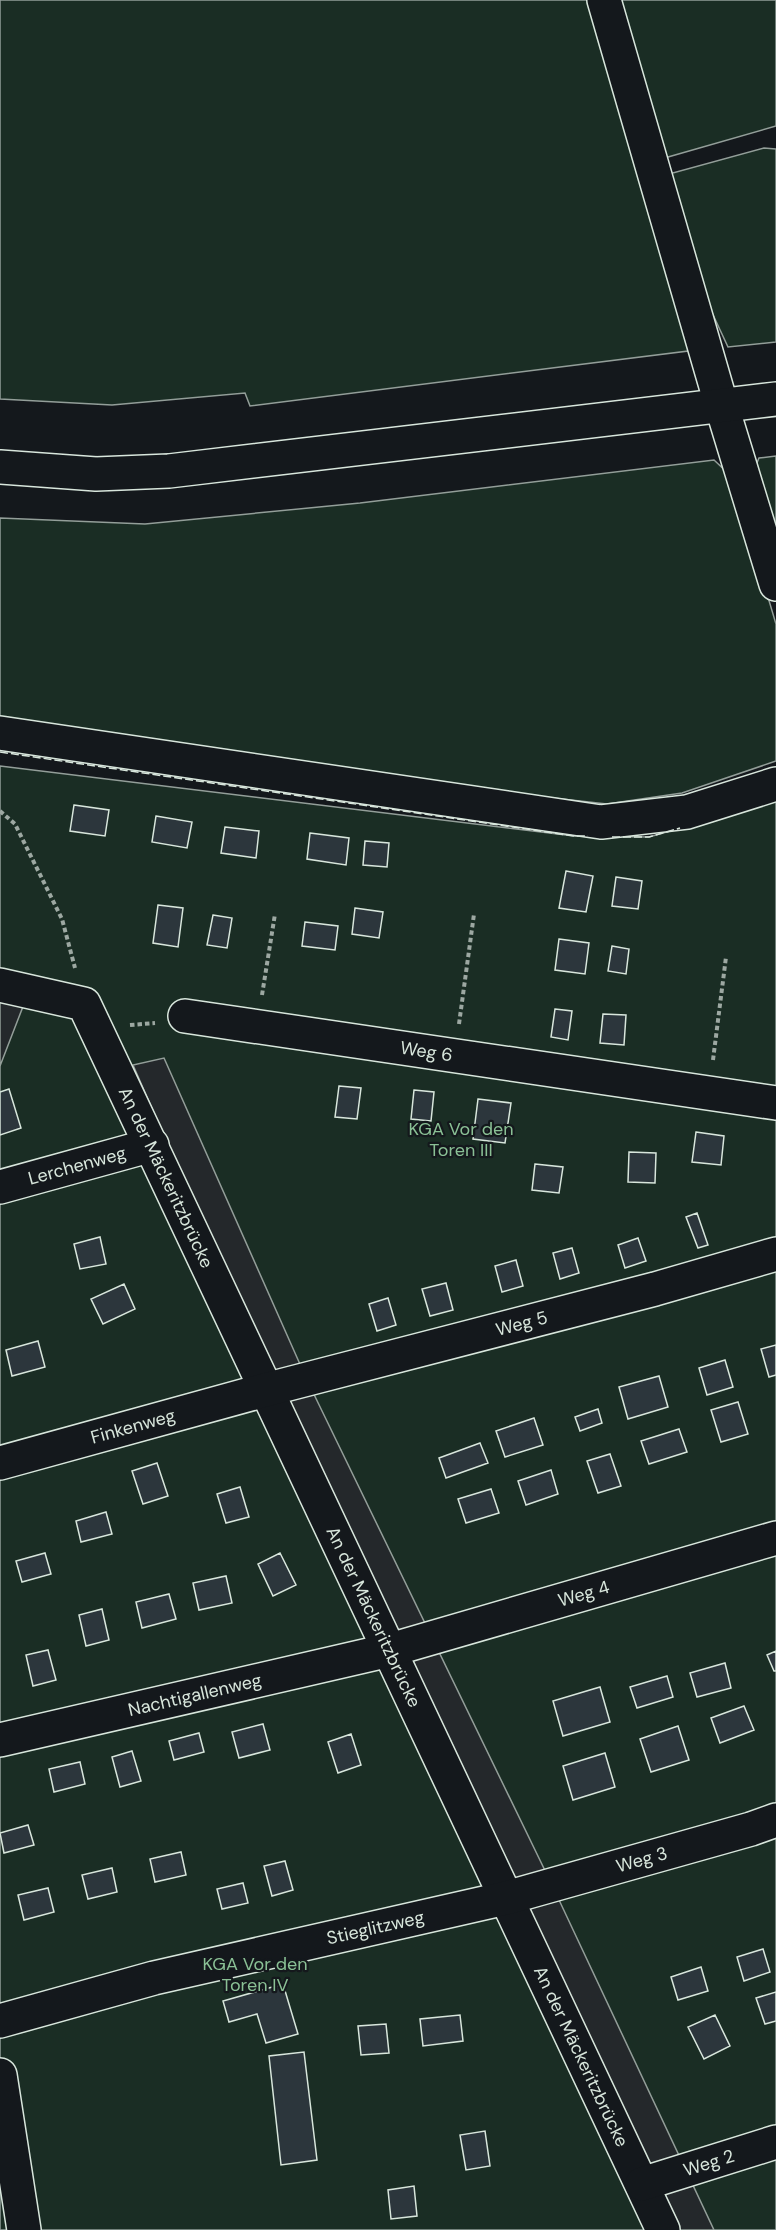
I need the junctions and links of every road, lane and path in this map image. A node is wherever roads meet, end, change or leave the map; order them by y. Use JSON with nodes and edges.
{"nodes":[{"id":1,"x":604,"y":0,"type":"edge"},
{"id":2,"x":776,"y":399,"type":"edge"},
{"id":3,"x":722,"y":406,"type":"junction"},
{"id":4,"x":0,"y":467,"type":"edge"},
{"id":5,"x":776,"y":584,"type":"edge"},
{"id":6,"x":0,"y":733,"type":"edge"},
{"id":7,"x":776,"y":784,"type":"edge"},
{"id":8,"x":0,"y":811,"type":"edge"},
{"id":9,"x":274,"y":914,"type":"dead end"},
{"id":10,"x":474,"y":914,"type":"dead end"},
{"id":11,"x":726,"y":957,"type":"dead end"},
{"id":12,"x":0,"y":985,"type":"edge"},
{"id":13,"x":84,"y":1004,"type":"junction"},
{"id":14,"x":185,"y":1016,"type":"joint"},
{"id":15,"x":258,"y":1025,"type":"junction"},
{"id":16,"x":454,"y":1055,"type":"junction"},
{"id":17,"x":709,"y":1093,"type":"junction"},
{"id":18,"x":776,"y":1103,"type":"edge"},
{"id":19,"x":152,"y":1145,"type":"junction"},
{"id":20,"x":0,"y":1187,"type":"edge"},
{"id":21,"x":776,"y":1254,"type":"edge"},
{"id":22,"x":265,"y":1390,"type":"junction"},
{"id":23,"x":0,"y":1463,"type":"edge"},
{"id":24,"x":776,"y":1538,"type":"edge"},
{"id":25,"x":390,"y":1650,"type":"junction"},
{"id":26,"x":0,"y":1740,"type":"edge"},
{"id":27,"x":776,"y":1820,"type":"edge"},
{"id":28,"x":506,"y":1898,"type":"junction"},
{"id":29,"x":0,"y":2020,"type":"edge"},
{"id":30,"x":0,"y":2075,"type":"edge"},
{"id":31,"x":776,"y":2142,"type":"edge"},
{"id":32,"x":642,"y":2184,"type":"junction"},
{"id":33,"x":24,"y":2230,"type":"edge"},
{"id":34,"x":663,"y":2230,"type":"edge"}],
"edges":[{"from":1,"to":3,"type":"lane"},
{"from":2,"to":3,"type":"lane"},
{"from":3,"to":4,"type":"lane"},
{"from":3,"to":5,"type":"lane"},
{"from":6,"to":7,"type":"lane"},
{"from":8,"to":13,"type":"path"},
{"from":9,"to":15,"type":"path"},
{"from":10,"to":16,"type":"path"},
{"from":11,"to":17,"type":"path"},
{"from":12,"to":13,"type":"lane"},
{"from":13,"to":14,"type":"path"},
{"from":13,"to":19,"type":"lane","name":"An der Mäckeritzbrücke"},
{"from":14,"to":15,"type":"lane","name":"Weg 6"},
{"from":15,"to":16,"type":"lane","name":"Weg 6"},
{"from":16,"to":17,"type":"lane","name":"Weg 6"},
{"from":17,"to":18,"type":"lane","name":"Weg 6"},
{"from":19,"to":20,"type":"lane","name":"Lerchenweg"},
{"from":19,"to":22,"type":"lane","name":"An der Mäckeritzbrücke"},
{"from":21,"to":22,"type":"lane","name":"Weg 5"},
{"from":22,"to":23,"type":"lane","name":"Finkenweg"},
{"from":22,"to":25,"type":"lane","name":"An der Mäckeritzbrücke"},
{"from":24,"to":25,"type":"lane","name":"Weg 4"},
{"from":25,"to":26,"type":"lane","name":"Nachtigallenweg"},
{"from":25,"to":28,"type":"lane","name":"An der Mäckeritzbrücke"},
{"from":27,"to":28,"type":"lane","name":"Weg 3"},
{"from":28,"to":29,"type":"lane","name":"Stieglitzweg"},
{"from":28,"to":32,"type":"lane","name":"An der Mäckeritzbrücke"},
{"from":30,"to":33,"type":"lane"},
{"from":31,"to":32,"type":"lane","name":"Weg 2"},
{"from":32,"to":34,"type":"lane","name":"An der Mäckeritzbrücke"}]}
